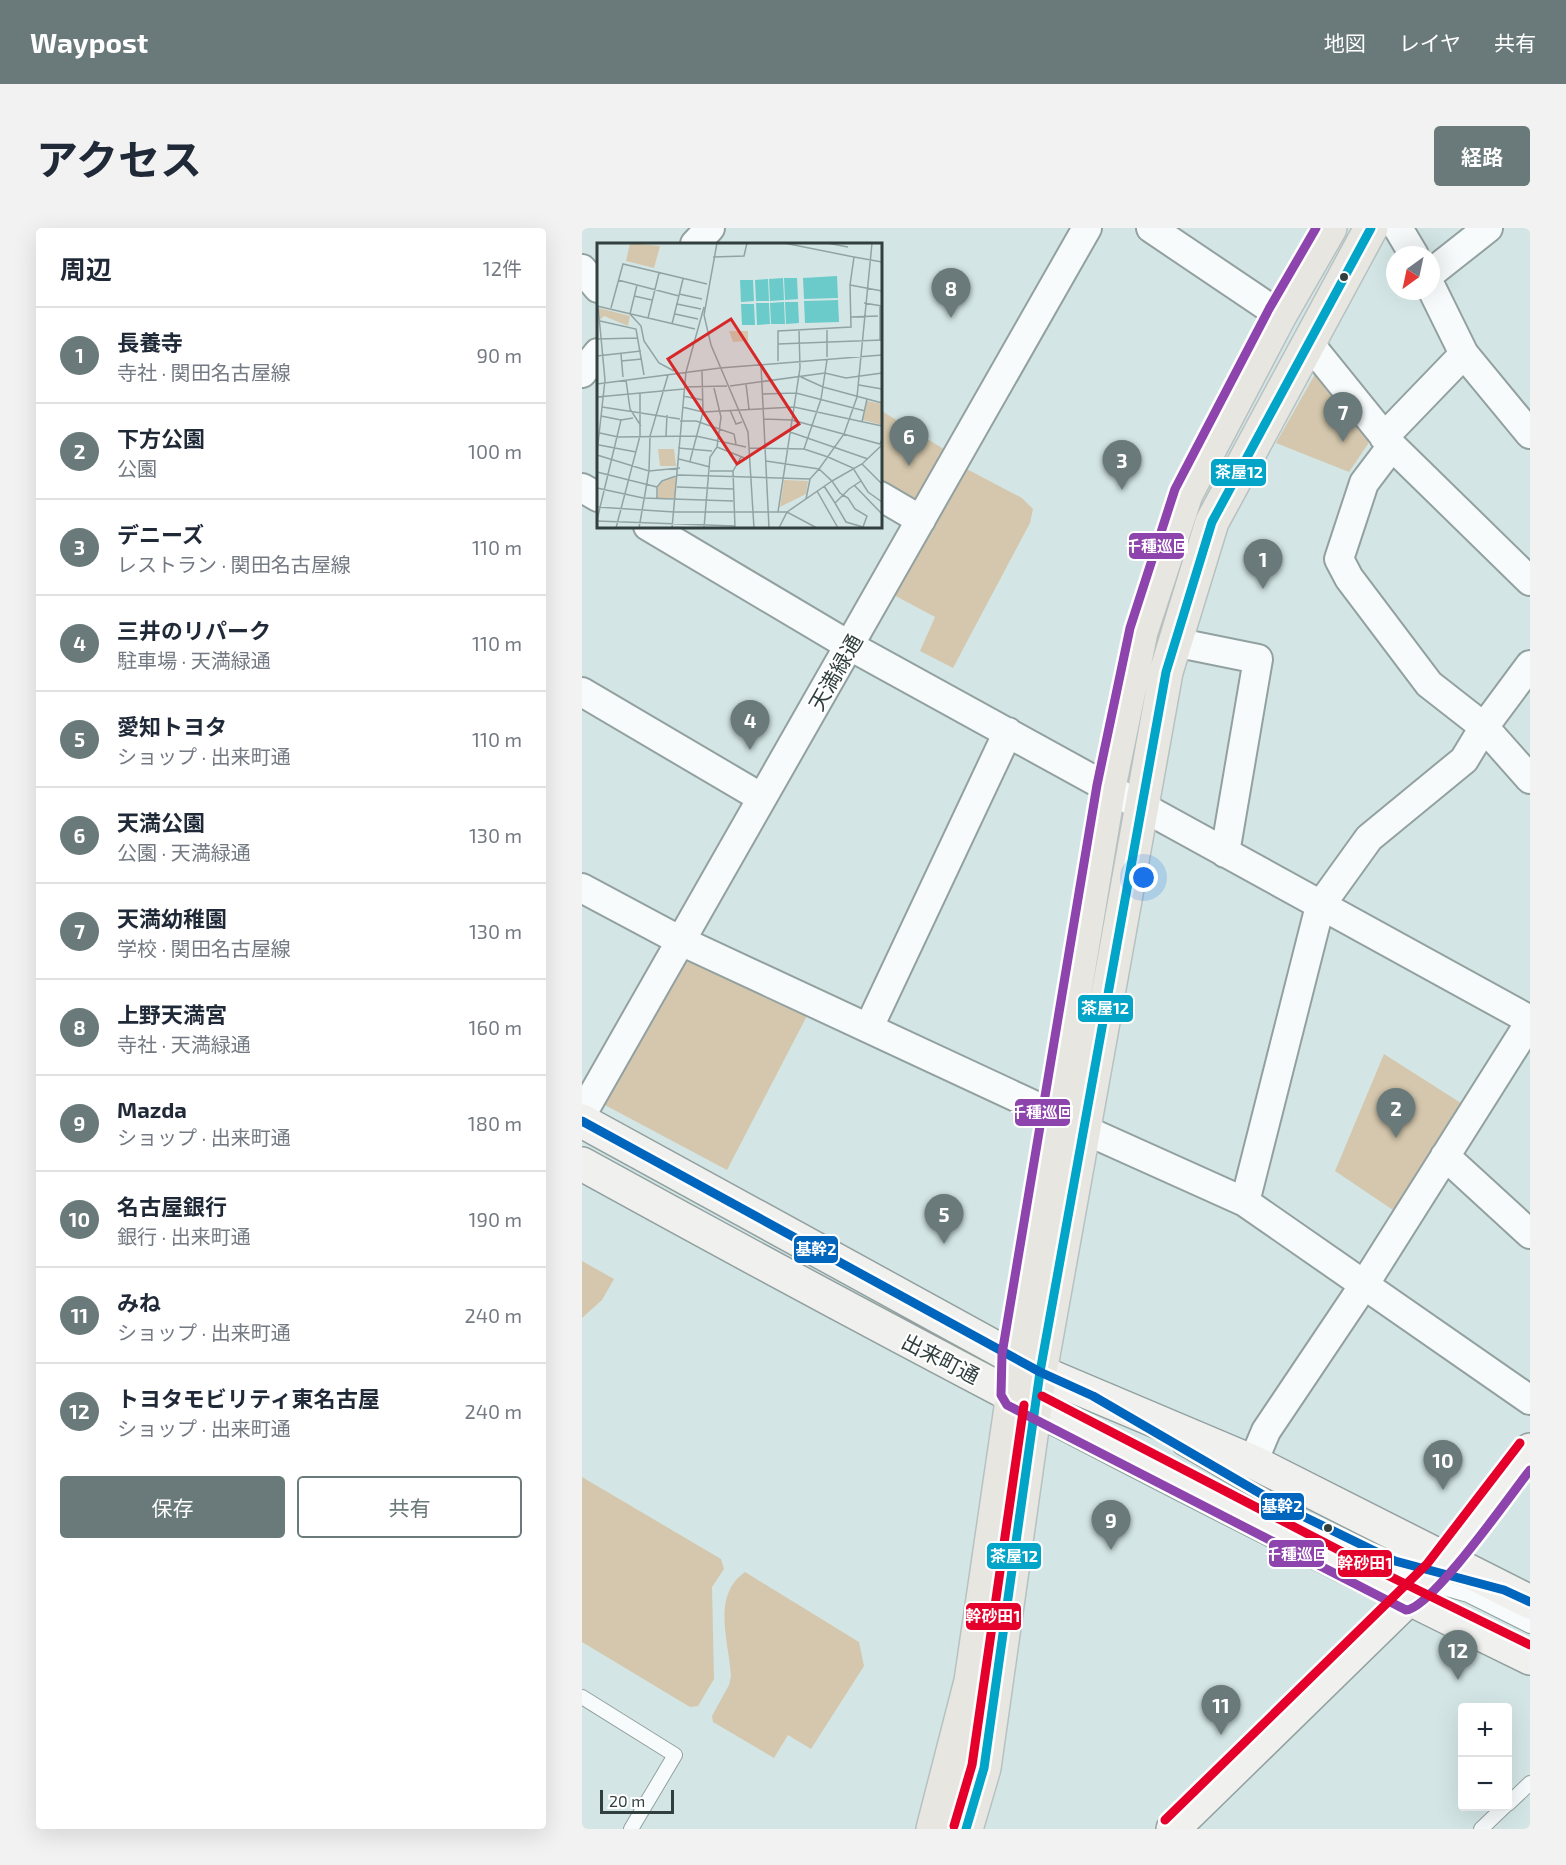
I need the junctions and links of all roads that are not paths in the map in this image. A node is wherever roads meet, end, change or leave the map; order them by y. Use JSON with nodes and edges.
{"nodes":[{"id":1,"x":710,"y":228,"type":"edge"},
{"id":2,"x":1087,"y":228,"type":"edge"},
{"id":3,"x":1151,"y":228,"type":"edge"},
{"id":4,"x":1330,"y":228,"type":"edge"},
{"id":5,"x":1371,"y":228,"type":"edge"},
{"id":6,"x":1398,"y":228,"type":"edge"},
{"id":7,"x":1488,"y":228,"type":"edge"},
{"id":8,"x":696,"y":243,"type":"edge"},
{"id":9,"x":1409,"y":246,"type":"edge"},
{"id":10,"x":1440,"y":266,"type":"edge"},
{"id":11,"x":582,"y":269,"type":"edge"},
{"id":12,"x":597,"y":287,"type":"edge"},
{"id":13,"x":1437,"y":300,"type":"edge"},
{"id":14,"x":1280,"y":315,"type":"junction"},
{"id":15,"x":1308,"y":342,"type":"junction"},
{"id":16,"x":597,"y":354,"type":"edge"},
{"id":17,"x":1464,"y":354,"type":"junction"},
{"id":18,"x":582,"y":373,"type":"edge"},
{"id":19,"x":1530,"y":434,"type":"edge"},
{"id":20,"x":1388,"y":442,"type":"junction"},
{"id":21,"x":582,"y":488,"type":"edge"},
{"id":22,"x":597,"y":496,"type":"edge"},
{"id":23,"x":882,"y":497,"type":"edge"},
{"id":24,"x":921,"y":520,"type":"junction"},
{"id":25,"x":651,"y":528,"type":"edge"},
{"id":26,"x":1530,"y":581,"type":"edge"},
{"id":27,"x":1174,"y":642,"type":"junction"},
{"id":28,"x":850,"y":646,"type":"junction"},
{"id":29,"x":1530,"y":665,"type":"edge"},
{"id":30,"x":582,"y":692,"type":"edge"},
{"id":31,"x":1484,"y":727,"type":"junction"},
{"id":32,"x":1008,"y":732,"type":"junction"},
{"id":33,"x":1530,"y":779,"type":"edge"},
{"id":34,"x":1109,"y":787,"type":"junction"},
{"id":35,"x":762,"y":798,"type":"junction"},
{"id":36,"x":1140,"y":807,"type":"junction"},
{"id":37,"x":1225,"y":853,"type":"junction"},
{"id":38,"x":582,"y":888,"type":"edge"},
{"id":39,"x":1320,"y":906,"type":"junction"},
{"id":40,"x":681,"y":941,"type":"junction"},
{"id":41,"x":1530,"y":1021,"type":"edge"},
{"id":42,"x":869,"y":1027,"type":"junction"},
{"id":43,"x":582,"y":1114,"type":"edge"},
{"id":44,"x":1055,"y":1115,"type":"junction"},
{"id":45,"x":582,"y":1121,"type":"edge"},
{"id":46,"x":1085,"y":1130,"type":"junction"},
{"id":47,"x":1445,"y":1156,"type":"junction"},
{"id":48,"x":582,"y":1164,"type":"edge"},
{"id":49,"x":1245,"y":1202,"type":"junction"},
{"id":50,"x":1530,"y":1234,"type":"edge"},
{"id":51,"x":1364,"y":1285,"type":"junction"},
{"id":52,"x":1027,"y":1364,"type":"junction"},
{"id":53,"x":1093,"y":1396,"type":"junction"},
{"id":54,"x":1530,"y":1400,"type":"edge"},
{"id":55,"x":1024,"y":1401,"type":"junction"},
{"id":56,"x":1530,"y":1450,"type":"edge"},
{"id":57,"x":1253,"y":1462,"type":"junction"},
{"id":58,"x":1429,"y":1578,"type":"junction"},
{"id":59,"x":1517,"y":1596,"type":"edge"},
{"id":60,"x":1530,"y":1626,"type":"edge"},
{"id":61,"x":1530,"y":1658,"type":"edge"},
{"id":62,"x":582,"y":1697,"type":"edge"},
{"id":63,"x":1530,"y":1783,"type":"edge"},
{"id":64,"x":1512,"y":1800,"type":"edge"},
{"id":65,"x":1500,"y":1811,"type":"edge"},
{"id":66,"x":631,"y":1829,"type":"edge"},
{"id":67,"x":933,"y":1829,"type":"edge"},
{"id":68,"x":966,"y":1829,"type":"edge"},
{"id":69,"x":1173,"y":1829,"type":"edge"},
{"id":70,"x":1481,"y":1829,"type":"edge"}],
"edges":[{"from":1,"to":8,"type":"street"},
{"from":2,"to":24,"type":"street","name":"天満緑通"},
{"from":3,"to":14,"type":"street"},
{"from":4,"to":14,"type":"main road"},
{"from":5,"to":15,"type":"main road"},
{"from":6,"to":9,"type":"street"},
{"from":7,"to":10,"type":"street"},
{"from":11,"to":12,"type":"street"},
{"from":13,"to":17,"type":"street"},
{"from":14,"to":34,"type":"main road"},
{"from":15,"to":20,"type":"street"},
{"from":15,"to":27,"type":"main road"},
{"from":16,"to":18,"type":"street"},
{"from":17,"to":19,"type":"street"},
{"from":17,"to":20,"type":"street"},
{"from":20,"to":26,"type":"street"},
{"from":20,"to":31,"type":"street"},
{"from":21,"to":22,"type":"street"},
{"from":23,"to":24,"type":"street"},
{"from":24,"to":28,"type":"street","name":"天満緑通"},
{"from":25,"to":28,"type":"street"},
{"from":27,"to":36,"type":"main road"},
{"from":27,"to":37,"type":"street"},
{"from":28,"to":32,"type":"street"},
{"from":28,"to":35,"type":"street","name":"天満緑通"},
{"from":29,"to":31,"type":"street"},
{"from":30,"to":35,"type":"street"},
{"from":31,"to":33,"type":"street"},
{"from":31,"to":39,"type":"street"},
{"from":32,"to":34,"type":"street"},
{"from":32,"to":42,"type":"street"},
{"from":34,"to":36,"type":"street"},
{"from":34,"to":44,"type":"main road"},
{"from":35,"to":40,"type":"street","name":"天満緑通"},
{"from":36,"to":37,"type":"street"},
{"from":36,"to":46,"type":"main road"},
{"from":37,"to":39,"type":"street"},
{"from":38,"to":40,"type":"street"},
{"from":39,"to":41,"type":"street"},
{"from":39,"to":49,"type":"street"},
{"from":40,"to":42,"type":"street"},
{"from":40,"to":43,"type":"street","name":"天満緑通"},
{"from":41,"to":47,"type":"street"},
{"from":42,"to":44,"type":"street"},
{"from":44,"to":52,"type":"main road"},
{"from":45,"to":52,"type":"main road","name":"出来町通"},
{"from":46,"to":49,"type":"street"},
{"from":46,"to":52,"type":"main road"},
{"from":47,"to":50,"type":"street"},
{"from":47,"to":51,"type":"street"},
{"from":48,"to":55,"type":"main road","name":"出来町通"},
{"from":49,"to":51,"type":"street"},
{"from":51,"to":54,"type":"street"},
{"from":51,"to":57,"type":"street"},
{"from":52,"to":53,"type":"main road","name":"出来町通"},
{"from":52,"to":55,"type":"main road"},
{"from":53,"to":57,"type":"main road","name":"出来町通"},
{"from":53,"to":58,"type":"lane"},
{"from":55,"to":58,"type":"main road","name":"出来町通"},
{"from":55,"to":67,"type":"main road"},
{"from":55,"to":68,"type":"main road"},
{"from":56,"to":58,"type":"main road"},
{"from":57,"to":58,"type":"main road","name":"出来町通"},
{"from":58,"to":59,"type":"main road","name":"出来町通"},
{"from":58,"to":60,"type":"lane"},
{"from":58,"to":61,"type":"main road","name":"出来町通"},
{"from":58,"to":69,"type":"main road"},
{"from":62,"to":66,"type":"lane"},
{"from":63,"to":64,"type":"lane"},
{"from":65,"to":70,"type":"lane"}]}
